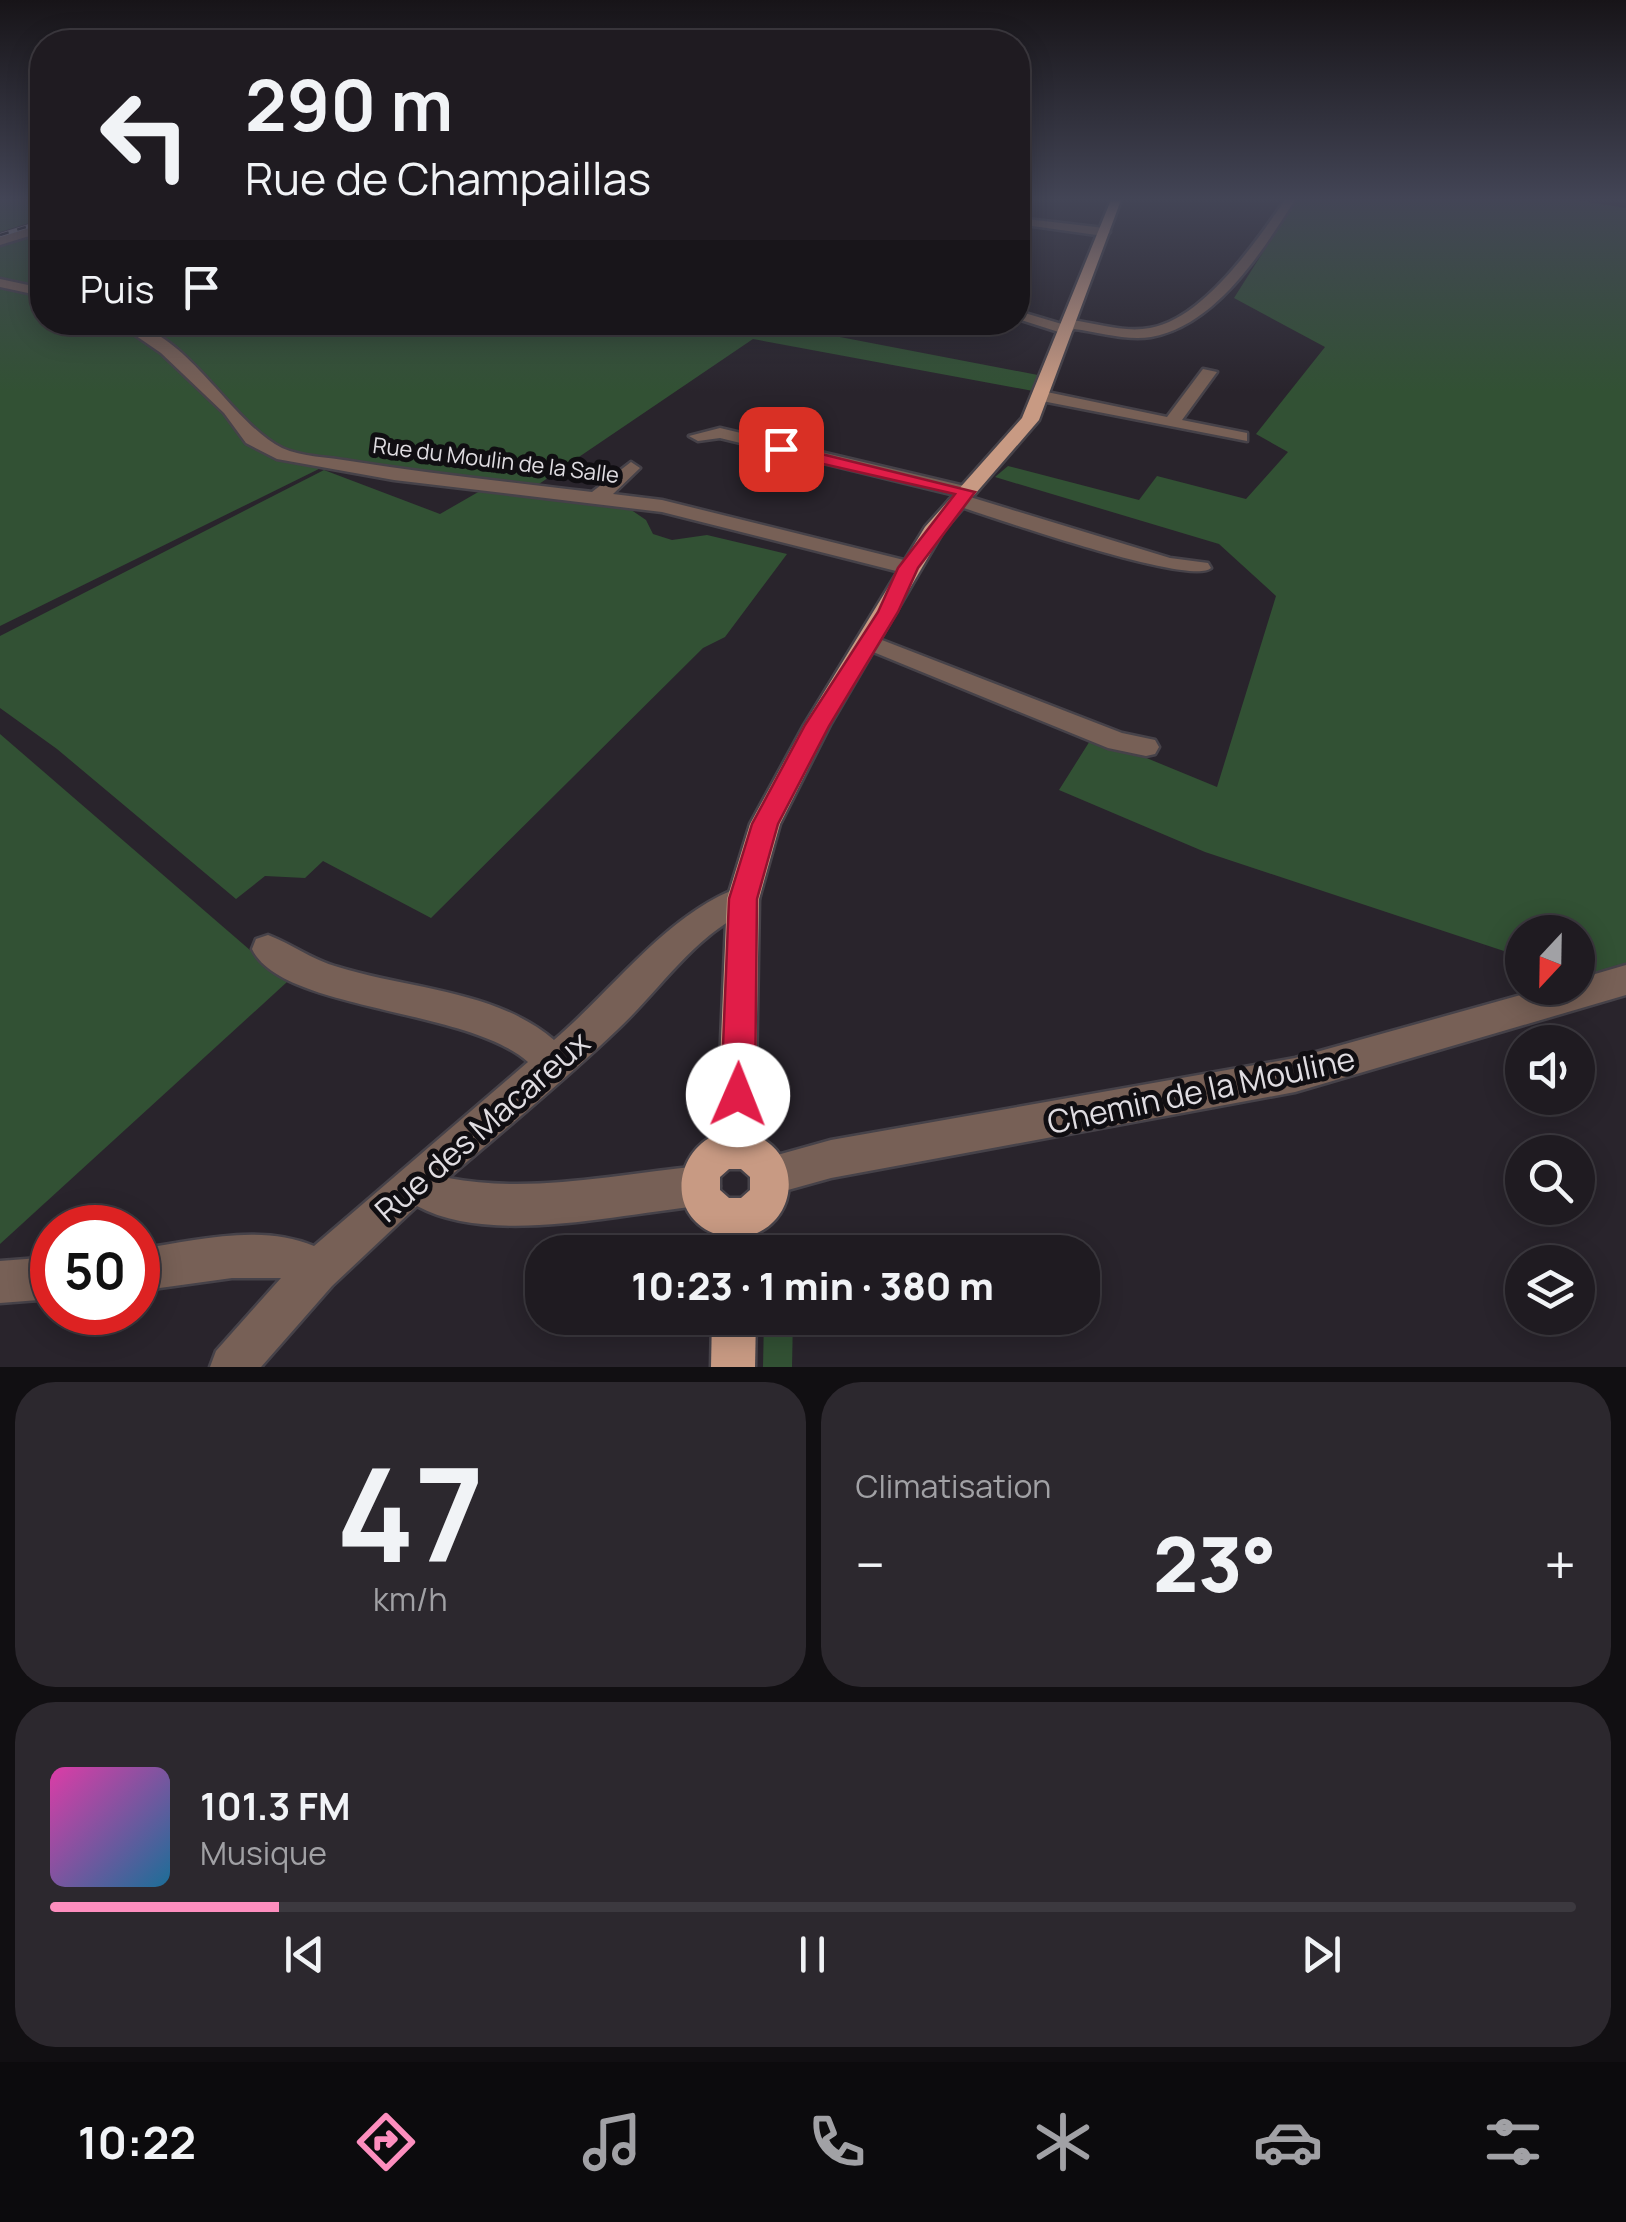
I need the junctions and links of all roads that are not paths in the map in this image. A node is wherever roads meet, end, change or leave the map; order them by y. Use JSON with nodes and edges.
{"nodes":[{"id":1,"x":1092,"y":264,"type":"edge"},
{"id":2,"x":1244,"y":264,"type":"edge"},
{"id":3,"x":0,"y":282,"type":"edge"},
{"id":4,"x":30,"y":289,"type":"edge"},
{"id":5,"x":1030,"y":318,"type":"edge"},
{"id":6,"x":1069,"y":328,"type":"junction"},
{"id":7,"x":148,"y":335,"type":"edge"},
{"id":8,"x":1209,"y":372,"type":"dead end"},
{"id":9,"x":1042,"y":396,"type":"junction"},
{"id":10,"x":1172,"y":422,"type":"junction"},
{"id":11,"x":698,"y":436,"type":"dead end"},
{"id":12,"x":1241,"y":437,"type":"dead end"},
{"id":13,"x":632,"y":468,"type":"dead end"},
{"id":14,"x":599,"y":496,"type":"junction"},
{"id":15,"x":962,"y":496,"type":"junction"},
{"id":16,"x":908,"y":568,"type":"junction"},
{"id":17,"x":1200,"y":568,"type":"dead end"},
{"id":18,"x":869,"y":642,"type":"junction"},
{"id":19,"x":1146,"y":747,"type":"dead end"},
{"id":20,"x":743,"y":899,"type":"junction"},
{"id":21,"x":268,"y":948,"type":"dead end"},
{"id":22,"x":1626,"y":980,"type":"edge"},
{"id":23,"x":553,"y":1062,"type":"junction"},
{"id":24,"x":736,"y":1148,"type":"junction"},
{"id":25,"x":770,"y":1175,"type":"junction"},
{"id":26,"x":414,"y":1184,"type":"junction"},
{"id":27,"x":700,"y":1186,"type":"junction"},
{"id":28,"x":733,"y":1235,"type":"edge"},
{"id":29,"x":735,"y":1235,"type":"edge"},
{"id":30,"x":160,"y":1268,"type":"edge"},
{"id":31,"x":318,"y":1270,"type":"junction"},
{"id":32,"x":30,"y":1280,"type":"edge"},
{"id":33,"x":0,"y":1282,"type":"edge"},
{"id":34,"x":734,"y":1335,"type":"edge"},
{"id":35,"x":232,"y":1367,"type":"edge"},
{"id":36,"x":733,"y":1367,"type":"edge"}],
"edges":[{"from":1,"to":6,"type":"main road"},
{"from":2,"to":6,"type":"street"},
{"from":3,"to":4,"type":"street"},
{"from":5,"to":6,"type":"street"},
{"from":6,"to":9,"type":"main road"},
{"from":7,"to":14,"type":"street","name":"Rue du Moulin de la Salle"},
{"from":8,"to":10,"type":"street"},
{"from":9,"to":10,"type":"street"},
{"from":9,"to":15,"type":"main road"},
{"from":10,"to":12,"type":"street"},
{"from":11,"to":15,"type":"street"},
{"from":13,"to":14,"type":"street"},
{"from":14,"to":16,"type":"street","name":"Rue du Moulin de la Salle"},
{"from":15,"to":16,"type":"main road"},
{"from":15,"to":17,"type":"street"},
{"from":16,"to":18,"type":"main road"},
{"from":18,"to":19,"type":"street"},
{"from":18,"to":20,"type":"main road"},
{"from":20,"to":23,"type":"street","name":"Rue des Macareux"},
{"from":20,"to":24,"type":"main road"},
{"from":21,"to":23,"type":"street"},
{"from":22,"to":25,"type":"street","name":"Chemin de la Mouline"},
{"from":23,"to":26,"type":"street","name":"Rue des Macareux"},
{"from":24,"to":25,"type":"main road"},
{"from":24,"to":27,"type":"main road"},
{"from":25,"to":29,"type":"main road"},
{"from":26,"to":27,"type":"street"},
{"from":26,"to":31,"type":"street","name":"Rue des Macareux"},
{"from":27,"to":28,"type":"main road"},
{"from":30,"to":31,"type":"street"},
{"from":31,"to":35,"type":"street","name":"Rue des Macareux"},
{"from":32,"to":33,"type":"street"},
{"from":34,"to":36,"type":"main road"}]}
